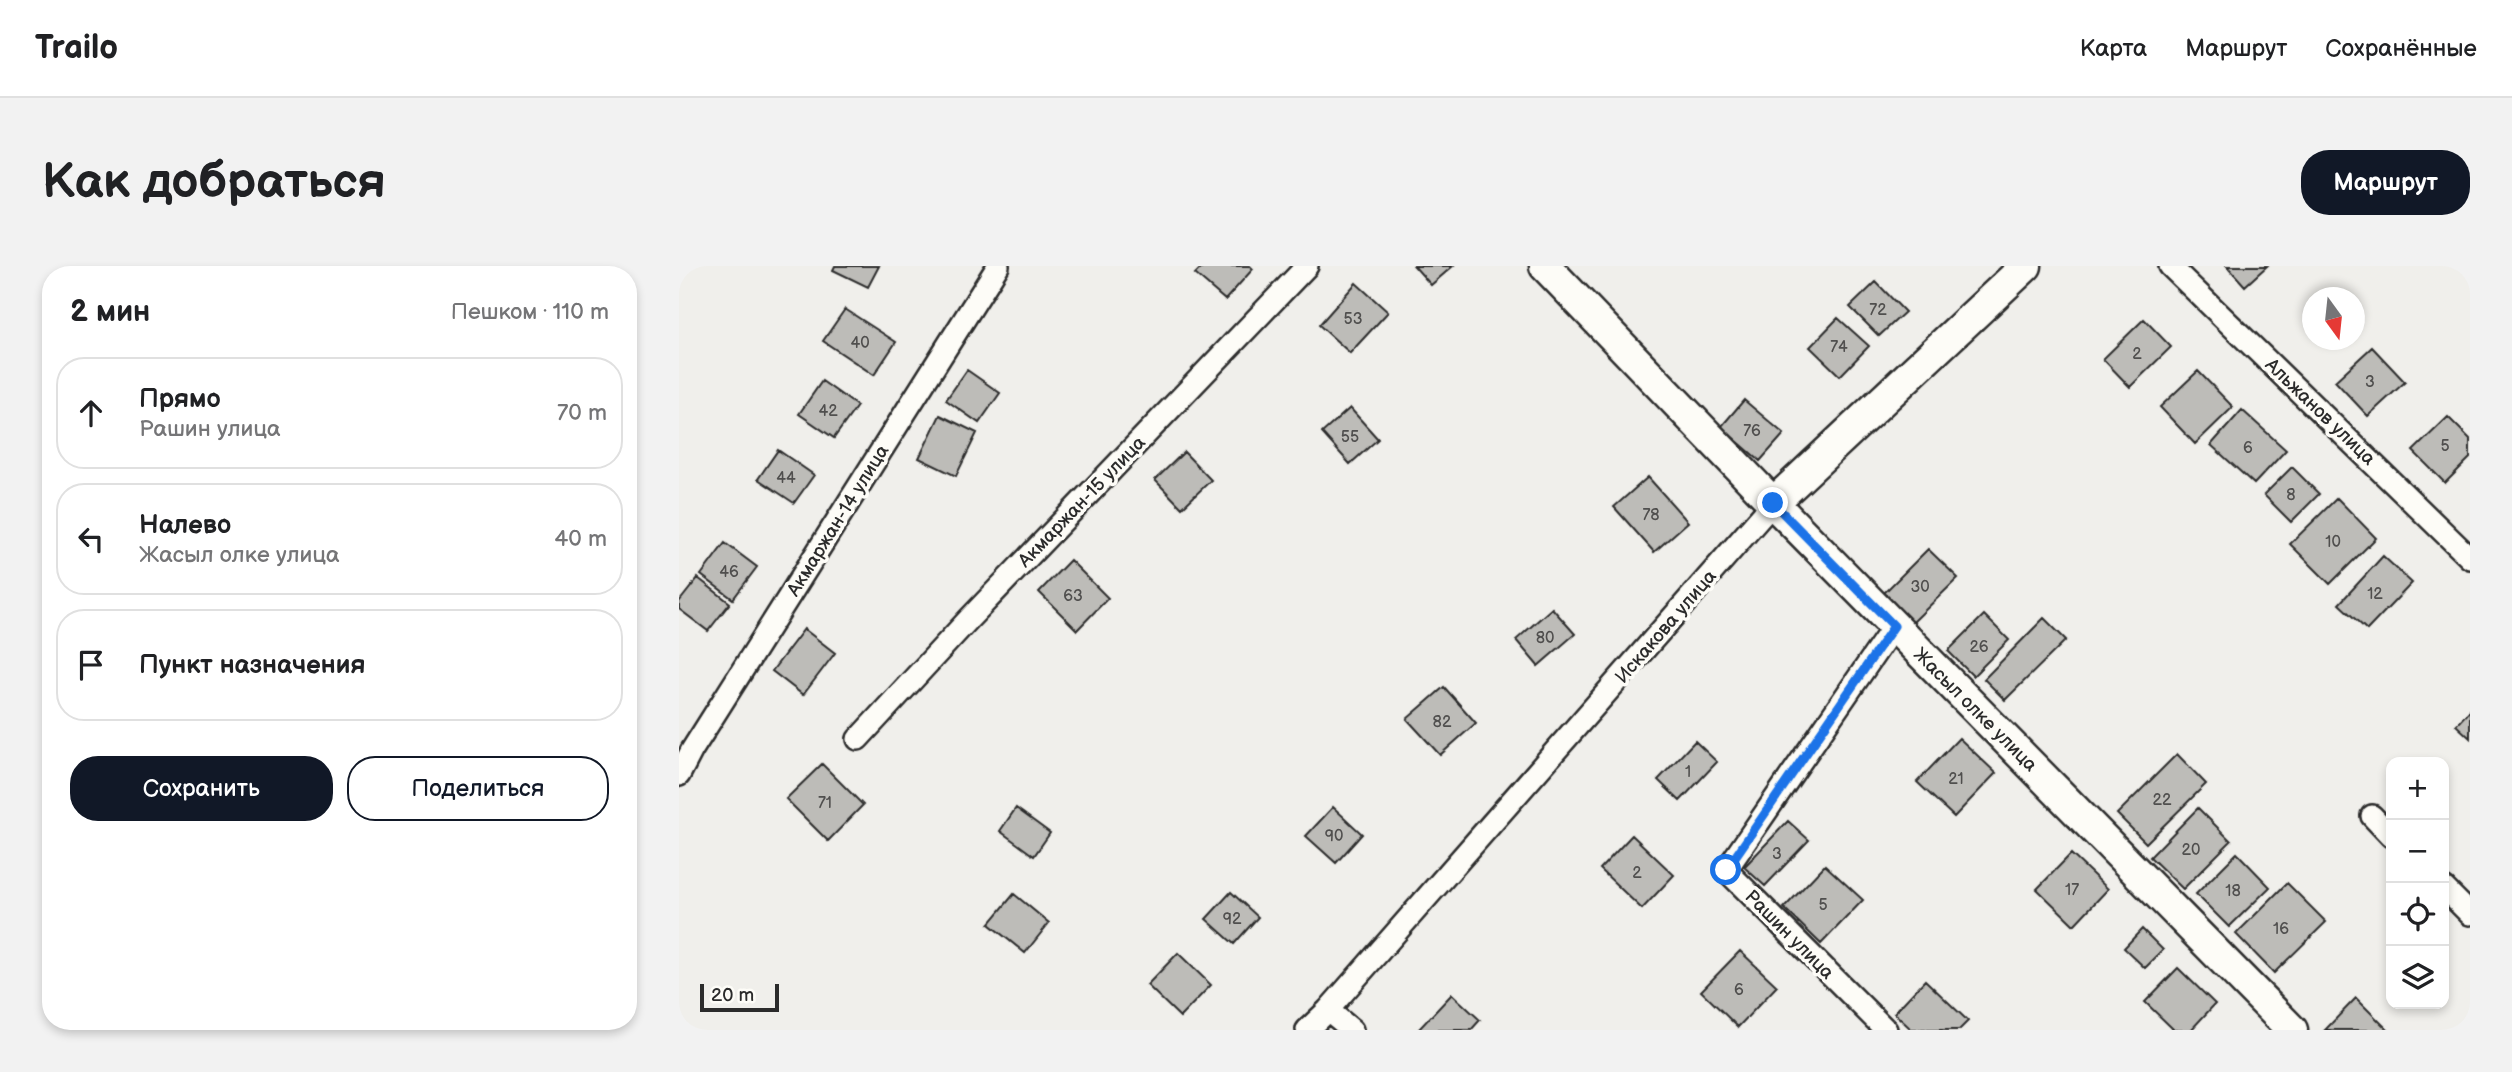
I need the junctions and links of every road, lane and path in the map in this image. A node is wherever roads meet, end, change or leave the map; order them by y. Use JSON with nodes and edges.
{"nodes":[{"id":1,"x":998,"y":266,"type":"edge"},
{"id":2,"x":1307,"y":266,"type":"edge"},
{"id":3,"x":1545,"y":266,"type":"edge"},
{"id":4,"x":2026,"y":266,"type":"edge"},
{"id":5,"x":2171,"y":266,"type":"edge"},
{"id":6,"x":1773,"y":503,"type":"junction"},
{"id":7,"x":2470,"y":558,"type":"edge"},
{"id":8,"x":1894,"y":626,"type":"junction"},
{"id":9,"x":858,"y":739,"type":"dead end"},
{"id":10,"x":679,"y":775,"type":"edge"},
{"id":11,"x":2372,"y":816,"type":"dead end"},
{"id":12,"x":2386,"y":831,"type":"edge"},
{"id":13,"x":2449,"y":893,"type":"edge"},
{"id":14,"x":2470,"y":914,"type":"edge"},
{"id":15,"x":1328,"y":1010,"type":"junction"},
{"id":16,"x":1307,"y":1030,"type":"edge"},
{"id":17,"x":1352,"y":1030,"type":"edge"},
{"id":18,"x":1885,"y":1030,"type":"edge"},
{"id":19,"x":2292,"y":1030,"type":"edge"}],
"edges":[{"from":1,"to":10,"type":"street","name":"Акмаржан-14 улица"},
{"from":2,"to":9,"type":"street","name":"Акмаржан-15 улица"},
{"from":3,"to":6,"type":"street","name":"Жасыл олке улица"},
{"from":4,"to":6,"type":"street","name":"Искакова улица"},
{"from":5,"to":7,"type":"street","name":"Альжанов улица"},
{"from":6,"to":8,"type":"street","name":"Жасыл олке улица"},
{"from":6,"to":15,"type":"street","name":"Искакова улица"},
{"from":8,"to":18,"type":"street","name":"Рашин улица"},
{"from":8,"to":19,"type":"street","name":"Жасыл олке улица"},
{"from":11,"to":12,"type":"street"},
{"from":13,"to":14,"type":"street"},
{"from":15,"to":16,"type":"street","name":"Искакова улица"},
{"from":15,"to":17,"type":"street"}]}
